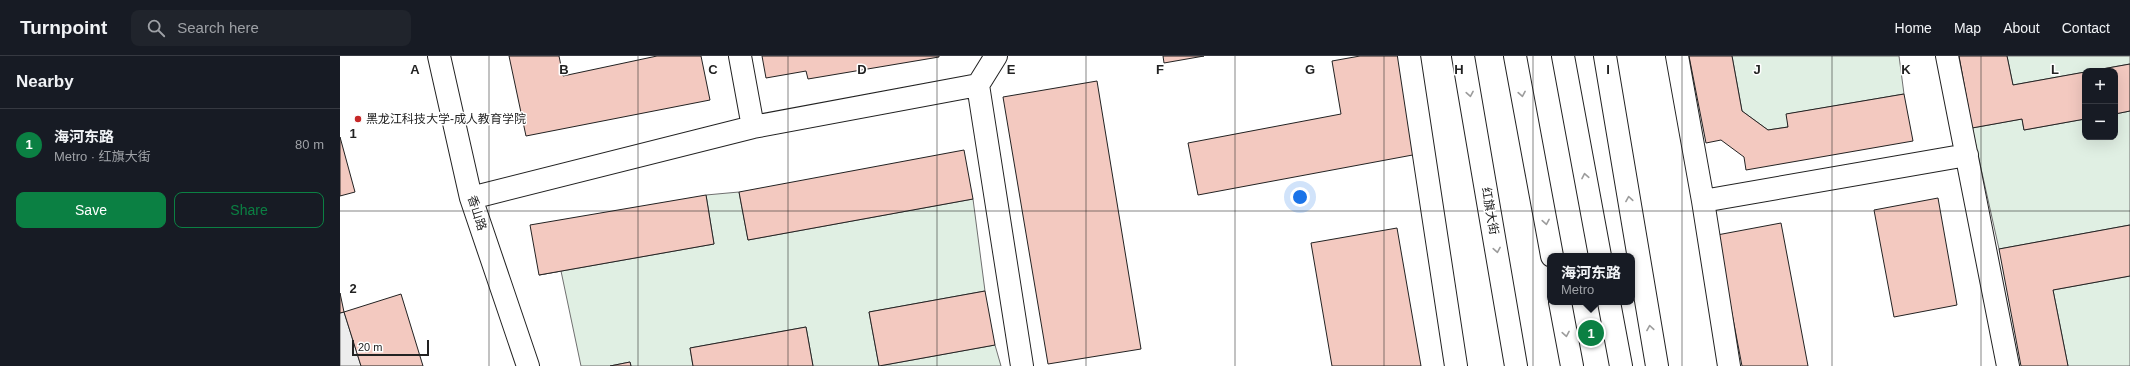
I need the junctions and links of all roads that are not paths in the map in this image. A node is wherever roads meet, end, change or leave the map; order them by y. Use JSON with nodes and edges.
{"nodes":[{"id":1,"x":439,"y":56,"type":"edge"},
{"id":2,"x":740,"y":56,"type":"edge"},
{"id":3,"x":996,"y":56,"type":"edge"},
{"id":4,"x":1409,"y":56,"type":"edge"},
{"id":5,"x":1463,"y":56,"type":"edge"},
{"id":6,"x":1515,"y":56,"type":"edge"},
{"id":7,"x":1563,"y":56,"type":"edge"},
{"id":8,"x":1605,"y":56,"type":"edge"},
{"id":9,"x":1677,"y":56,"type":"edge"},
{"id":10,"x":1947,"y":56,"type":"edge"},
{"id":11,"x":978,"y":85,"type":"junction"},
{"id":12,"x":753,"y":127,"type":"junction"},
{"id":13,"x":1966,"y":155,"type":"junction"},
{"id":14,"x":471,"y":198,"type":"junction"},
{"id":15,"x":1703,"y":201,"type":"junction"},
{"id":16,"x":1551,"y":253,"type":"edge"},
{"id":17,"x":1599,"y":253,"type":"edge"},
{"id":18,"x":1561,"y":305,"type":"edge"},
{"id":19,"x":1610,"y":305,"type":"edge"},
{"id":20,"x":528,"y":366,"type":"edge"},
{"id":21,"x":1022,"y":366,"type":"edge"},
{"id":22,"x":1456,"y":366,"type":"edge"},
{"id":23,"x":1516,"y":366,"type":"edge"},
{"id":24,"x":1572,"y":366,"type":"edge"},
{"id":25,"x":1621,"y":366,"type":"edge"},
{"id":26,"x":1656,"y":366,"type":"edge"},
{"id":27,"x":1729,"y":366,"type":"edge"},
{"id":28,"x":2008,"y":366,"type":"edge"}],
"edges":[{"from":1,"to":14,"type":"main road","name":"香山路"},
{"from":2,"to":12,"type":"main road"},
{"from":3,"to":11,"type":"main road"},
{"from":4,"to":22,"type":"main road"},
{"from":5,"to":23,"type":"main road","name":"红旗大街","one_way":true},
{"from":6,"to":16,"type":"main road","one_way":true},
{"from":17,"to":7,"type":"main road","one_way":true},
{"from":26,"to":8,"type":"main road","one_way":true},
{"from":9,"to":15,"type":"main road"},
{"from":10,"to":13,"type":"main road"},
{"from":11,"to":12,"type":"main road"},
{"from":11,"to":21,"type":"main road"},
{"from":12,"to":14,"type":"main road"},
{"from":13,"to":15,"type":"main road"},
{"from":13,"to":28,"type":"main road"},
{"from":14,"to":20,"type":"main road","name":"香山路"},
{"from":15,"to":27,"type":"main road"},
{"from":18,"to":24,"type":"main road","one_way":true},
{"from":19,"to":25,"type":"main road"}]}
